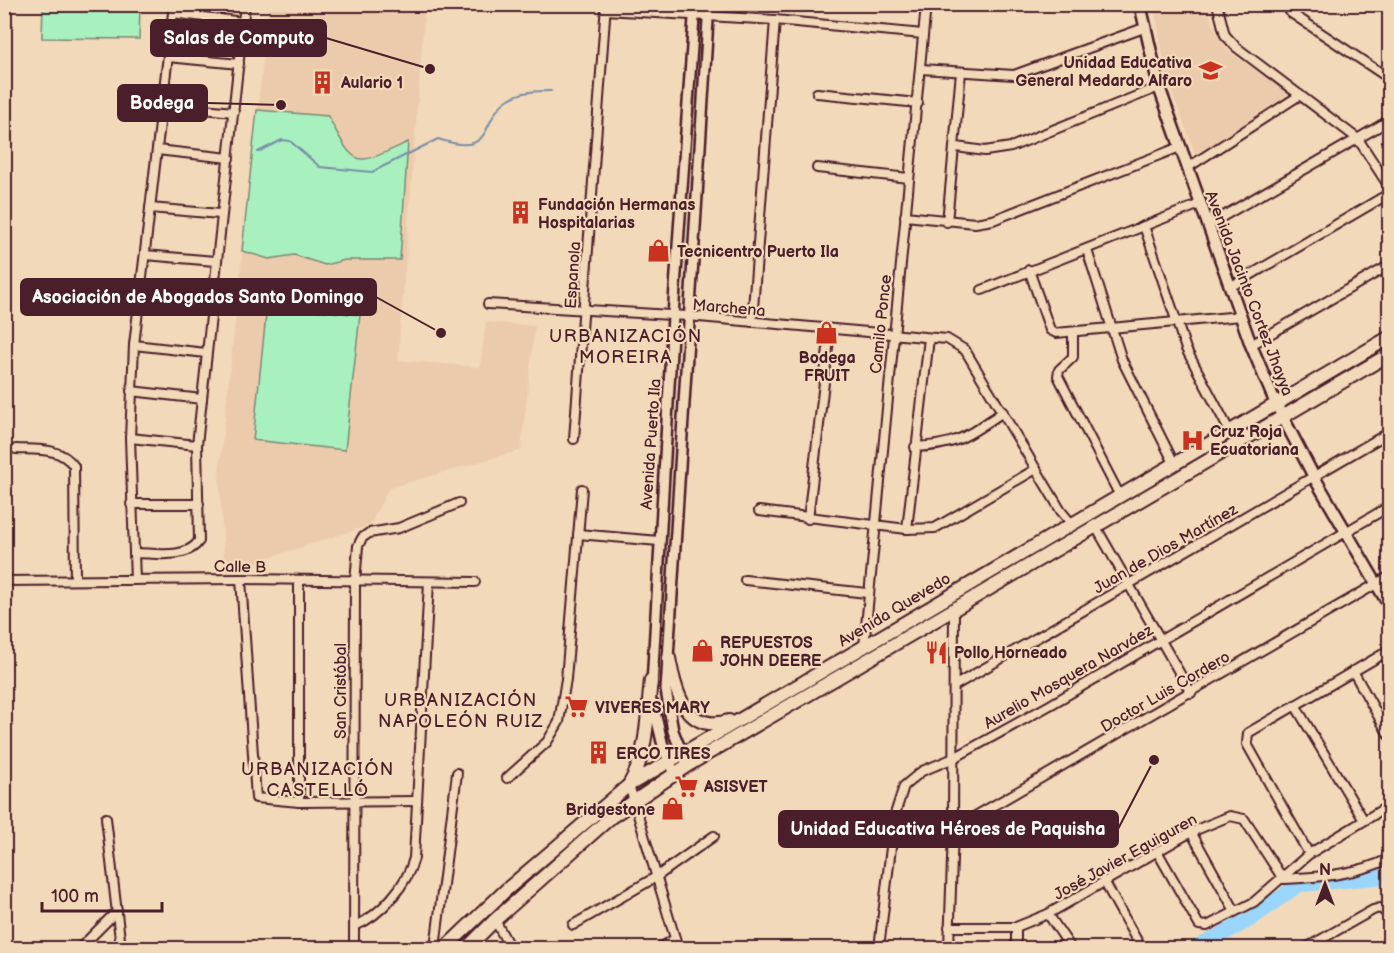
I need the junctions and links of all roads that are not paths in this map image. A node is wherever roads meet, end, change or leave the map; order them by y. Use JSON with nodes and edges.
{"nodes":[{"id":1,"x":245,"y":4,"type":"edge"},
{"id":2,"x":695,"y":4,"type":"edge"},
{"id":3,"x":709,"y":4,"type":"edge"},
{"id":4,"x":1140,"y":4,"type":"edge"},
{"id":5,"x":1217,"y":4,"type":"edge"},
{"id":6,"x":1285,"y":4,"type":"edge"},
{"id":7,"x":926,"y":5,"type":"edge"},
{"id":8,"x":605,"y":7,"type":"edge"},
{"id":9,"x":173,"y":9,"type":"edge"},
{"id":10,"x":694,"y":15,"type":"junction"},
{"id":11,"x":708,"y":17,"type":"junction"},
{"id":12,"x":775,"y":20,"type":"junction"},
{"id":13,"x":243,"y":22,"type":"junction"},
{"id":14,"x":1144,"y":28,"type":"junction"},
{"id":15,"x":924,"y":34,"type":"junction"},
{"id":16,"x":168,"y":57,"type":"junction"},
{"id":17,"x":239,"y":64,"type":"junction"},
{"id":18,"x":921,"y":69,"type":"junction"},
{"id":19,"x":961,"y":72,"type":"junction"},
{"id":20,"x":1389,"y":79,"type":"edge"},
{"id":21,"x":1159,"y":87,"type":"junction"},
{"id":22,"x":817,"y":93,"type":"dead end"},
{"id":23,"x":1300,"y":95,"type":"junction"},
{"id":24,"x":918,"y":103,"type":"junction"},
{"id":25,"x":162,"y":105,"type":"junction"},
{"id":26,"x":234,"y":112,"type":"junction"},
{"id":27,"x":1389,"y":120,"type":"edge"},
{"id":28,"x":1358,"y":139,"type":"junction"},
{"id":29,"x":956,"y":147,"type":"junction"},
{"id":30,"x":1180,"y":147,"type":"junction"},
{"id":31,"x":157,"y":150,"type":"junction"},
{"id":32,"x":229,"y":158,"type":"junction"},
{"id":33,"x":817,"y":168,"type":"dead end"},
{"id":34,"x":1187,"y":168,"type":"junction"},
{"id":35,"x":909,"y":178,"type":"junction"},
{"id":36,"x":1389,"y":188,"type":"edge"},
{"id":37,"x":1389,"y":193,"type":"edge"},
{"id":38,"x":1200,"y":204,"type":"junction"},
{"id":39,"x":150,"y":207,"type":"junction"},
{"id":40,"x":220,"y":214,"type":"junction"},
{"id":41,"x":905,"y":216,"type":"junction"},
{"id":42,"x":948,"y":222,"type":"junction"},
{"id":43,"x":1208,"y":225,"type":"junction"},
{"id":44,"x":1144,"y":226,"type":"junction"},
{"id":45,"x":1087,"y":250,"type":"junction"},
{"id":46,"x":145,"y":255,"type":"junction"},
{"id":47,"x":215,"y":261,"type":"junction"},
{"id":48,"x":1389,"y":265,"type":"edge"},
{"id":49,"x":1029,"y":270,"type":"junction"},
{"id":50,"x":1230,"y":287,"type":"junction"},
{"id":51,"x":982,"y":290,"type":"dead end"},
{"id":52,"x":140,"y":300,"type":"junction"},
{"id":53,"x":488,"y":304,"type":"dead end"},
{"id":54,"x":211,"y":306,"type":"junction"},
{"id":55,"x":583,"y":310,"type":"junction"},
{"id":56,"x":673,"y":316,"type":"junction"},
{"id":57,"x":688,"y":316,"type":"junction"},
{"id":58,"x":1241,"y":316,"type":"junction"},
{"id":59,"x":752,"y":322,"type":"junction"},
{"id":60,"x":1178,"y":323,"type":"junction"},
{"id":61,"x":1112,"y":330,"type":"junction"},
{"id":62,"x":830,"y":331,"type":"junction"},
{"id":63,"x":1073,"y":332,"type":"junction"},
{"id":64,"x":892,"y":334,"type":"junction"},
{"id":65,"x":1389,"y":337,"type":"edge"},
{"id":66,"x":929,"y":338,"type":"junction"},
{"id":67,"x":134,"y":345,"type":"junction"},
{"id":68,"x":1251,"y":345,"type":"junction"},
{"id":69,"x":206,"y":353,"type":"junction"},
{"id":70,"x":1389,"y":354,"type":"edge"},
{"id":71,"x":131,"y":391,"type":"junction"},
{"id":72,"x":202,"y":399,"type":"junction"},
{"id":73,"x":1276,"y":404,"type":"junction"},
{"id":74,"x":1004,"y":412,"type":"junction"},
{"id":75,"x":1281,"y":417,"type":"junction"},
{"id":76,"x":1230,"y":432,"type":"junction"},
{"id":77,"x":1389,"y":432,"type":"edge"},
{"id":78,"x":130,"y":438,"type":"junction"},
{"id":79,"x":574,"y":439,"type":"dead end"},
{"id":80,"x":197,"y":446,"type":"junction"},
{"id":81,"x":915,"y":447,"type":"junction"},
{"id":82,"x":16,"y":449,"type":"dead end"},
{"id":83,"x":1174,"y":463,"type":"junction"},
{"id":84,"x":1036,"y":469,"type":"junction"},
{"id":85,"x":1314,"y":477,"type":"junction"},
{"id":86,"x":582,"y":489,"type":"dead end"},
{"id":87,"x":1120,"y":496,"type":"junction"},
{"id":88,"x":459,"y":503,"type":"dead end"},
{"id":89,"x":131,"y":504,"type":"junction"},
{"id":90,"x":199,"y":504,"type":"junction"},
{"id":91,"x":1389,"y":506,"type":"edge"},
{"id":92,"x":759,"y":512,"type":"dead end"},
{"id":93,"x":808,"y":519,"type":"junction"},
{"id":94,"x":1071,"y":523,"type":"junction"},
{"id":95,"x":873,"y":526,"type":"junction"},
{"id":96,"x":1095,"y":527,"type":"junction"},
{"id":97,"x":907,"y":530,"type":"junction"},
{"id":98,"x":1347,"y":532,"type":"junction"},
{"id":99,"x":578,"y":534,"type":"junction"},
{"id":100,"x":659,"y":541,"type":"junction"},
{"id":101,"x":134,"y":553,"type":"junction"},
{"id":102,"x":1389,"y":576,"type":"edge"},
{"id":103,"x":241,"y":579,"type":"junction"},
{"id":104,"x":75,"y":580,"type":"junction"},
{"id":105,"x":135,"y":580,"type":"junction"},
{"id":106,"x":745,"y":580,"type":"dead end"},
{"id":107,"x":4,"y":581,"type":"edge"},
{"id":108,"x":299,"y":581,"type":"junction"},
{"id":109,"x":355,"y":582,"type":"junction"},
{"id":110,"x":429,"y":582,"type":"junction"},
{"id":111,"x":475,"y":582,"type":"dead end"},
{"id":112,"x":1128,"y":584,"type":"junction"},
{"id":113,"x":1377,"y":584,"type":"junction"},
{"id":114,"x":867,"y":593,"type":"junction"},
{"id":115,"x":947,"y":596,"type":"junction"},
{"id":116,"x":1389,"y":607,"type":"edge"},
{"id":117,"x":955,"y":609,"type":"junction"},
{"id":118,"x":1161,"y":637,"type":"junction"},
{"id":119,"x":864,"y":647,"type":"junction"},
{"id":120,"x":1389,"y":650,"type":"edge"},
{"id":121,"x":669,"y":658,"type":"junction"},
{"id":122,"x":1353,"y":671,"type":"junction"},
{"id":123,"x":651,"y":680,"type":"junction"},
{"id":124,"x":954,"y":686,"type":"junction"},
{"id":125,"x":1191,"y":693,"type":"junction"},
{"id":126,"x":1295,"y":705,"type":"junction"},
{"id":127,"x":742,"y":717,"type":"junction"},
{"id":128,"x":1389,"y":737,"type":"edge"},
{"id":129,"x":682,"y":753,"type":"junction"},
{"id":130,"x":954,"y":758,"type":"junction"},
{"id":131,"x":668,"y":761,"type":"junction"},
{"id":132,"x":688,"y":765,"type":"junction"},
{"id":133,"x":457,"y":773,"type":"dead end"},
{"id":134,"x":675,"y":774,"type":"junction"},
{"id":135,"x":507,"y":778,"type":"dead end"},
{"id":136,"x":629,"y":785,"type":"junction"},
{"id":137,"x":417,"y":801,"type":"junction"},
{"id":138,"x":633,"y":801,"type":"junction"},
{"id":139,"x":299,"y":802,"type":"junction"},
{"id":140,"x":353,"y":802,"type":"junction"},
{"id":141,"x":1389,"y":805,"type":"edge"},
{"id":142,"x":106,"y":818,"type":"dead end"},
{"id":143,"x":1363,"y":819,"type":"junction"},
{"id":144,"x":953,"y":829,"type":"junction"},
{"id":145,"x":1191,"y":832,"type":"junction"},
{"id":146,"x":714,"y":836,"type":"dead end"},
{"id":147,"x":1157,"y":851,"type":"junction"},
{"id":148,"x":1309,"y":854,"type":"junction"},
{"id":149,"x":1389,"y":858,"type":"edge"},
{"id":150,"x":656,"y":878,"type":"junction"},
{"id":151,"x":1283,"y":879,"type":"junction"},
{"id":152,"x":1104,"y":881,"type":"junction"},
{"id":153,"x":117,"y":911,"type":"junction"},
{"id":154,"x":1235,"y":911,"type":"junction"},
{"id":155,"x":1048,"y":914,"type":"junction"},
{"id":156,"x":1389,"y":916,"type":"edge"},
{"id":157,"x":495,"y":920,"type":"junction"},
{"id":158,"x":573,"y":925,"type":"dead end"},
{"id":159,"x":355,"y":926,"type":"junction"},
{"id":160,"x":950,"y":927,"type":"junction"},
{"id":161,"x":1016,"y":927,"type":"junction"},
{"id":162,"x":675,"y":939,"type":"junction"},
{"id":163,"x":80,"y":948,"type":"edge"},
{"id":164,"x":121,"y":948,"type":"edge"},
{"id":165,"x":354,"y":948,"type":"edge"},
{"id":166,"x":435,"y":948,"type":"edge"},
{"id":167,"x":445,"y":948,"type":"edge"},
{"id":168,"x":467,"y":948,"type":"edge"},
{"id":169,"x":510,"y":948,"type":"edge"},
{"id":170,"x":660,"y":948,"type":"edge"},
{"id":171,"x":678,"y":948,"type":"edge"},
{"id":172,"x":879,"y":948,"type":"edge"},
{"id":173,"x":949,"y":948,"type":"edge"},
{"id":174,"x":1016,"y":948,"type":"edge"},
{"id":175,"x":1071,"y":948,"type":"edge"},
{"id":176,"x":1141,"y":948,"type":"edge"},
{"id":177,"x":1306,"y":948,"type":"edge"}],
"edges":[{"from":1,"to":13,"type":"street"},
{"from":2,"to":10,"type":"street","name":"Avenida Puerto Ila"},
{"from":3,"to":11,"type":"street","name":"Avenida Puerto Ila"},
{"from":4,"to":14,"type":"main road","name":"Avenida Jacinto Cortez Jhayya"},
{"from":5,"to":23,"type":"street"},
{"from":6,"to":20,"type":"street"},
{"from":7,"to":15,"type":"street","name":"Camilo Ponce"},
{"from":8,"to":10,"type":"street"},
{"from":8,"to":55,"type":"street","name":"Espanola"},
{"from":9,"to":13,"type":"street"},
{"from":9,"to":16,"type":"street"},
{"from":10,"to":11,"type":"street"},
{"from":10,"to":56,"type":"street","name":"Avenida Puerto Ila"},
{"from":11,"to":12,"type":"street"},
{"from":11,"to":57,"type":"street","name":"Avenida Puerto Ila"},
{"from":12,"to":15,"type":"street"},
{"from":12,"to":59,"type":"street"},
{"from":13,"to":17,"type":"street"},
{"from":14,"to":19,"type":"street"},
{"from":14,"to":21,"type":"main road","name":"Avenida Jacinto Cortez Jhayya"},
{"from":15,"to":18,"type":"street","name":"Camilo Ponce"},
{"from":16,"to":17,"type":"street"},
{"from":16,"to":25,"type":"street"},
{"from":17,"to":26,"type":"street"},
{"from":18,"to":19,"type":"street"},
{"from":18,"to":24,"type":"street","name":"Camilo Ponce"},
{"from":19,"to":29,"type":"street"},
{"from":21,"to":29,"type":"street"},
{"from":21,"to":30,"type":"main road","name":"Avenida Jacinto Cortez Jhayya"},
{"from":22,"to":24,"type":"street"},
{"from":23,"to":28,"type":"street"},
{"from":23,"to":34,"type":"street"},
{"from":24,"to":35,"type":"street","name":"Camilo Ponce"},
{"from":25,"to":26,"type":"street"},
{"from":25,"to":31,"type":"street"},
{"from":26,"to":32,"type":"street"},
{"from":27,"to":28,"type":"street"},
{"from":28,"to":36,"type":"street"},
{"from":28,"to":43,"type":"street"},
{"from":29,"to":42,"type":"street"},
{"from":30,"to":34,"type":"main road","name":"Avenida Jacinto Cortez Jhayya"},
{"from":30,"to":42,"type":"street"},
{"from":31,"to":32,"type":"street"},
{"from":31,"to":39,"type":"street"},
{"from":32,"to":40,"type":"street"},
{"from":33,"to":35,"type":"street"},
{"from":34,"to":38,"type":"main road","name":"Avenida Jacinto Cortez Jhayya"},
{"from":35,"to":41,"type":"street","name":"Camilo Ponce"},
{"from":37,"to":50,"type":"street"},
{"from":38,"to":43,"type":"main road","name":"Avenida Jacinto Cortez Jhayya"},
{"from":38,"to":44,"type":"street"},
{"from":39,"to":40,"type":"street"},
{"from":39,"to":46,"type":"street"},
{"from":40,"to":47,"type":"street"},
{"from":41,"to":42,"type":"street"},
{"from":41,"to":64,"type":"street","name":"Camilo Ponce"},
{"from":43,"to":50,"type":"main road","name":"Avenida Jacinto Cortez Jhayya"},
{"from":44,"to":45,"type":"street"},
{"from":44,"to":60,"type":"street"},
{"from":45,"to":49,"type":"street"},
{"from":45,"to":61,"type":"street"},
{"from":46,"to":47,"type":"street"},
{"from":46,"to":52,"type":"street"},
{"from":47,"to":54,"type":"street"},
{"from":48,"to":68,"type":"street"},
{"from":49,"to":51,"type":"street"},
{"from":49,"to":63,"type":"street"},
{"from":50,"to":58,"type":"main road","name":"Avenida Jacinto Cortez Jhayya"},
{"from":52,"to":54,"type":"street"},
{"from":52,"to":67,"type":"street"},
{"from":53,"to":55,"type":"street","name":"Marchena"},
{"from":54,"to":69,"type":"street"},
{"from":55,"to":56,"type":"street","name":"Marchena"},
{"from":55,"to":79,"type":"street","name":"Espanola"},
{"from":56,"to":57,"type":"street","name":"Marchena"},
{"from":56,"to":100,"type":"street","name":"Avenida Puerto Ila"},
{"from":57,"to":59,"type":"street","name":"Marchena"},
{"from":57,"to":121,"type":"street","name":"Avenida Puerto Ila"},
{"from":58,"to":60,"type":"street"},
{"from":58,"to":68,"type":"main road","name":"Avenida Jacinto Cortez Jhayya"},
{"from":59,"to":62,"type":"street","name":"Marchena"},
{"from":60,"to":61,"type":"street"},
{"from":60,"to":76,"type":"street"},
{"from":61,"to":63,"type":"street"},
{"from":61,"to":83,"type":"street"},
{"from":62,"to":64,"type":"street","name":"Marchena"},
{"from":62,"to":93,"type":"street"},
{"from":63,"to":87,"type":"street"},
{"from":64,"to":66,"type":"street","name":"Marchena"},
{"from":64,"to":95,"type":"street","name":"Camilo Ponce"},
{"from":65,"to":73,"type":"main road","name":"Avenida Quevedo"},
{"from":66,"to":74,"type":"street","name":"Marchena"},
{"from":66,"to":81,"type":"street"},
{"from":67,"to":69,"type":"street"},
{"from":67,"to":71,"type":"street"},
{"from":68,"to":73,"type":"main road","name":"Avenida Jacinto Cortez Jhayya"},
{"from":69,"to":72,"type":"street"},
{"from":70,"to":75,"type":"main road","name":"Avenida Quevedo"},
{"from":71,"to":72,"type":"street"},
{"from":71,"to":78,"type":"street"},
{"from":72,"to":80,"type":"street"},
{"from":73,"to":75,"type":"main road","name":"Avenida Jacinto Cortez Jhayya"},
{"from":73,"to":76,"type":"main road","name":"Avenida Quevedo"},
{"from":74,"to":81,"type":"street"},
{"from":74,"to":84,"type":"street"},
{"from":75,"to":85,"type":"main road","name":"Avenida Jacinto Cortez Jhayya"},
{"from":75,"to":96,"type":"main road","name":"Avenida Quevedo"},
{"from":76,"to":83,"type":"main road","name":"Avenida Quevedo"},
{"from":77,"to":85,"type":"street","name":"Juan de Dios Martínez"},
{"from":78,"to":80,"type":"street"},
{"from":78,"to":89,"type":"street"},
{"from":80,"to":90,"type":"street"},
{"from":81,"to":97,"type":"street"},
{"from":82,"to":104,"type":"street"},
{"from":83,"to":87,"type":"main road","name":"Avenida Quevedo"},
{"from":84,"to":94,"type":"street"},
{"from":84,"to":97,"type":"street"},
{"from":85,"to":98,"type":"main road","name":"Avenida Jacinto Cortez Jhayya"},
{"from":85,"to":112,"type":"street","name":"Juan de Dios Martínez"},
{"from":86,"to":99,"type":"street"},
{"from":87,"to":94,"type":"main road","name":"Avenida Quevedo"},
{"from":88,"to":109,"type":"street","name":"San Cristóbal"},
{"from":89,"to":90,"type":"street"},
{"from":89,"to":101,"type":"street"},
{"from":90,"to":101,"type":"street"},
{"from":91,"to":98,"type":"street","name":"Aurelio Mosquera Narváez"},
{"from":92,"to":93,"type":"street"},
{"from":93,"to":95,"type":"street"},
{"from":94,"to":115,"type":"main road","name":"Avenida Quevedo"},
{"from":95,"to":97,"type":"street"},
{"from":95,"to":114,"type":"street","name":"Camilo Ponce"},
{"from":96,"to":112,"type":"street"},
{"from":96,"to":117,"type":"main road","name":"Avenida Quevedo"},
{"from":98,"to":113,"type":"main road","name":"Avenida Jacinto Cortez Jhayya"},
{"from":98,"to":118,"type":"street","name":"Aurelio Mosquera Narváez"},
{"from":99,"to":100,"type":"street"},
{"from":99,"to":135,"type":"street"},
{"from":100,"to":123,"type":"street","name":"Avenida Puerto Ila"},
{"from":101,"to":105,"type":"street"},
{"from":102,"to":113,"type":"street","name":"Doctor Luis Cordero"},
{"from":103,"to":105,"type":"street","name":"Calle B"},
{"from":103,"to":108,"type":"street","name":"Calle B"},
{"from":103,"to":139,"type":"street"},
{"from":104,"to":105,"type":"street","name":"Calle B"},
{"from":104,"to":107,"type":"street","name":"Calle B"},
{"from":106,"to":114,"type":"street"},
{"from":108,"to":109,"type":"street","name":"Calle B"},
{"from":108,"to":139,"type":"street"},
{"from":109,"to":110,"type":"street","name":"Calle B"},
{"from":109,"to":140,"type":"street","name":"San Cristóbal"},
{"from":110,"to":111,"type":"street","name":"Calle B"},
{"from":110,"to":137,"type":"street"},
{"from":112,"to":118,"type":"street"},
{"from":112,"to":124,"type":"street","name":"Juan de Dios Martínez"},
{"from":113,"to":116,"type":"main road","name":"Avenida Jacinto Cortez Jhayya"},
{"from":113,"to":125,"type":"street","name":"Doctor Luis Cordero"},
{"from":114,"to":119,"type":"street","name":"Camilo Ponce"},
{"from":115,"to":117,"type":"street"},
{"from":115,"to":119,"type":"main road","name":"Avenida Quevedo"},
{"from":117,"to":124,"type":"street"},
{"from":117,"to":132,"type":"main road","name":"Avenida Quevedo"},
{"from":118,"to":125,"type":"street"},
{"from":118,"to":130,"type":"street","name":"Aurelio Mosquera Narváez"},
{"from":119,"to":127,"type":"main road","name":"Avenida Quevedo"},
{"from":120,"to":122,"type":"street"},
{"from":121,"to":127,"type":"main road"},
{"from":121,"to":129,"type":"street","name":"Avenida Puerto Ila"},
{"from":122,"to":126,"type":"street"},
{"from":122,"to":128,"type":"street"},
{"from":123,"to":131,"type":"street","name":"Avenida Puerto Ila"},
{"from":123,"to":136,"type":"main road"},
{"from":124,"to":130,"type":"street"},
{"from":125,"to":144,"type":"street","name":"Doctor Luis Cordero"},
{"from":126,"to":143,"type":"street"},
{"from":126,"to":148,"type":"street"},
{"from":127,"to":129,"type":"main road","name":"Avenida Quevedo"},
{"from":129,"to":131,"type":"main road","name":"Avenida Quevedo"},
{"from":129,"to":132,"type":"street","name":"Avenida Puerto Ila"},
{"from":130,"to":144,"type":"street"},
{"from":130,"to":172,"type":"street","name":"Aurelio Mosquera Narváez"},
{"from":131,"to":134,"type":"street","name":"Avenida Puerto Ila"},
{"from":131,"to":136,"type":"main road","name":"Avenida Quevedo"},
{"from":132,"to":134,"type":"main road","name":"Avenida Quevedo"},
{"from":133,"to":166,"type":"street"},
{"from":134,"to":138,"type":"main road","name":"Avenida Quevedo"},
{"from":136,"to":138,"type":"street"},
{"from":136,"to":167,"type":"main road","name":"Avenida Quevedo"},
{"from":137,"to":140,"type":"street"},
{"from":137,"to":159,"type":"street"},
{"from":138,"to":150,"type":"street"},
{"from":138,"to":157,"type":"main road","name":"Avenida Quevedo"},
{"from":139,"to":140,"type":"street"},
{"from":140,"to":159,"type":"street","name":"San Cristóbal"},
{"from":141,"to":143,"type":"street"},
{"from":142,"to":153,"type":"street"},
{"from":143,"to":148,"type":"street"},
{"from":144,"to":160,"type":"street"},
{"from":145,"to":147,"type":"street","name":"José Javier Eguiguren"},
{"from":145,"to":151,"type":"street","name":"José Javier Eguiguren"},
{"from":145,"to":154,"type":"street"},
{"from":146,"to":150,"type":"street"},
{"from":147,"to":152,"type":"street","name":"José Javier Eguiguren"},
{"from":147,"to":154,"type":"street"},
{"from":148,"to":151,"type":"street"},
{"from":149,"to":151,"type":"street"},
{"from":150,"to":158,"type":"street"},
{"from":150,"to":162,"type":"street"},
{"from":151,"to":154,"type":"street"},
{"from":152,"to":155,"type":"street","name":"José Javier Eguiguren"},
{"from":152,"to":176,"type":"street"},
{"from":153,"to":163,"type":"street"},
{"from":153,"to":164,"type":"street"},
{"from":155,"to":161,"type":"street","name":"José Javier Eguiguren"},
{"from":155,"to":175,"type":"street"},
{"from":156,"to":177,"type":"street"},
{"from":157,"to":168,"type":"main road","name":"Avenida Quevedo"},
{"from":157,"to":169,"type":"street"},
{"from":159,"to":165,"type":"street","name":"San Cristóbal"},
{"from":160,"to":161,"type":"street","name":"José Javier Eguiguren"},
{"from":160,"to":173,"type":"street"},
{"from":161,"to":174,"type":"street"},
{"from":162,"to":170,"type":"street"},
{"from":162,"to":171,"type":"street"}]}
